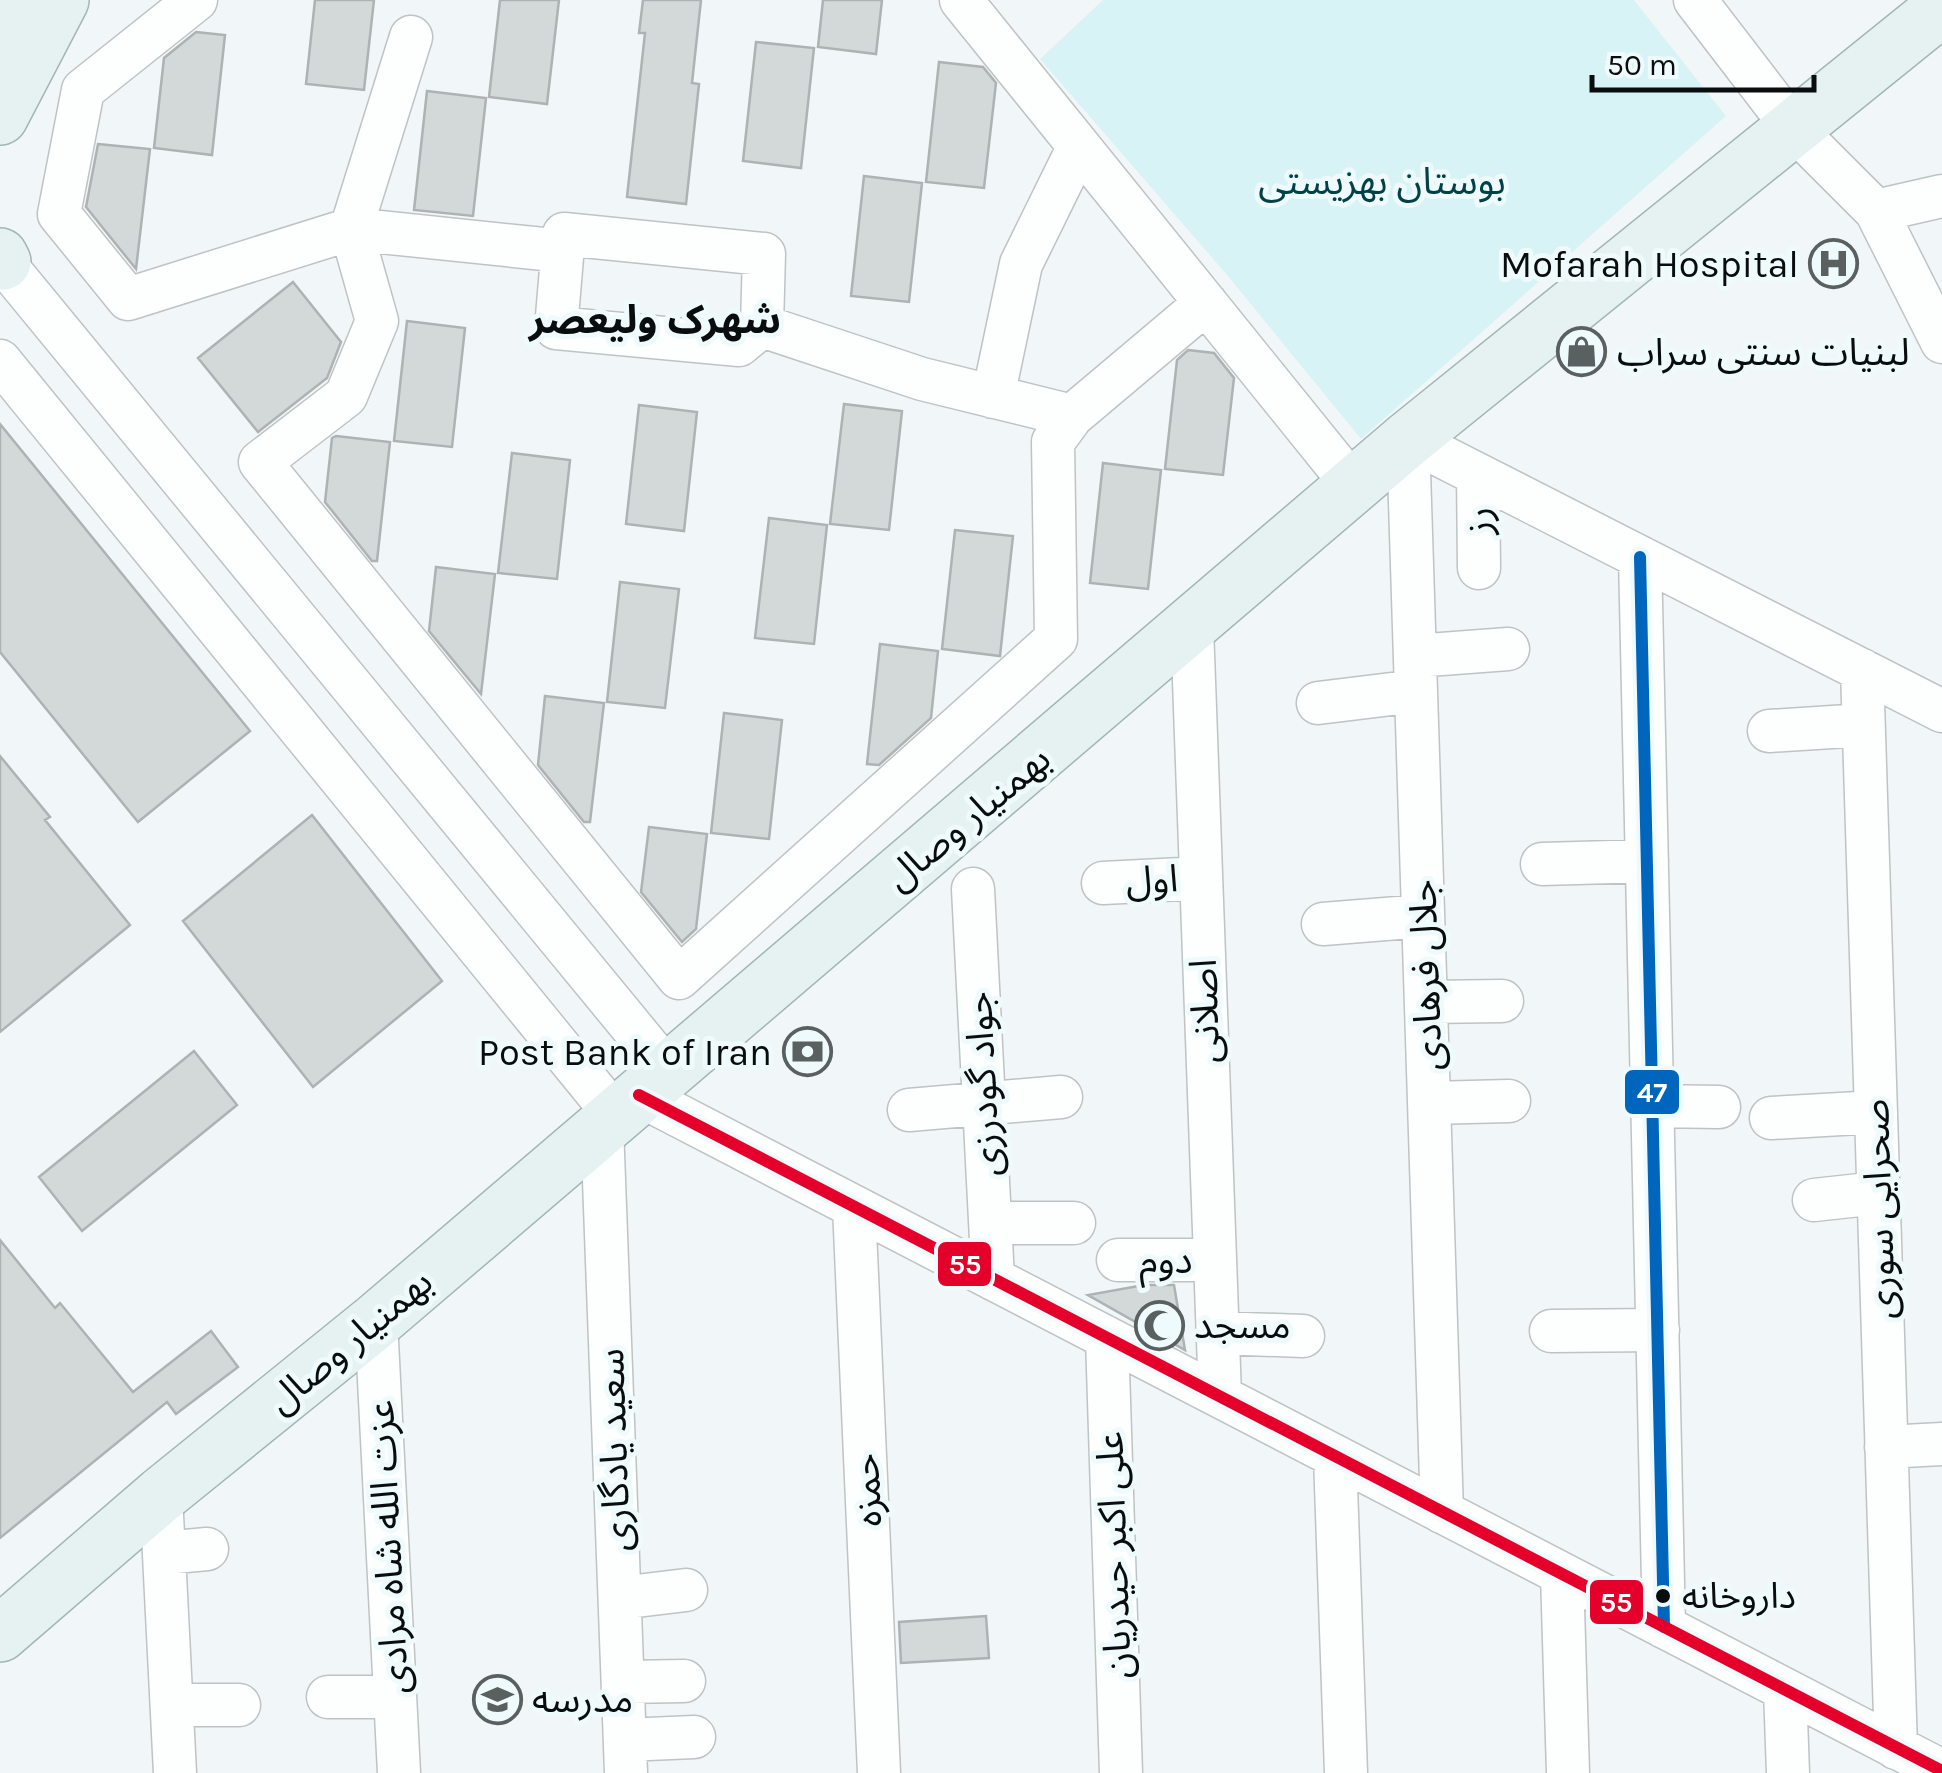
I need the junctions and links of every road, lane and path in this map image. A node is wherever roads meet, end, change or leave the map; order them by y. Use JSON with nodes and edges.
{"nodes":[{"id":1,"x":15,"y":0,"type":"edge"},
{"id":2,"x":60,"y":0,"type":"edge"},
{"id":3,"x":196,"y":0,"type":"edge"},
{"id":4,"x":961,"y":0,"type":"edge"},
{"id":5,"x":1695,"y":0,"type":"edge"},
{"id":6,"x":1942,"y":8,"type":"edge"},
{"id":7,"x":0,"y":30,"type":"edge"},
{"id":8,"x":411,"y":37,"type":"dead end"},
{"id":9,"x":0,"y":117,"type":"edge"},
{"id":10,"x":1794,"y":128,"type":"junction"},
{"id":11,"x":1079,"y":146,"type":"junction"},
{"id":12,"x":1942,"y":196,"type":"edge"},
{"id":13,"x":1876,"y":211,"type":"junction"},
{"id":14,"x":351,"y":229,"type":"junction"},
{"id":15,"x":563,"y":252,"type":"junction"},
{"id":16,"x":1,"y":260,"type":"edge"},
{"id":17,"x":1206,"y":302,"type":"junction"},
{"id":18,"x":762,"y":326,"type":"junction"},
{"id":19,"x":1942,"y":342,"type":"edge"},
{"id":20,"x":0,"y":362,"type":"edge"},
{"id":21,"x":994,"y":397,"type":"junction"},
{"id":22,"x":1072,"y":416,"type":"junction"},
{"id":23,"x":1408,"y":439,"type":"junction"},
{"id":24,"x":1478,"y":475,"type":"junction"},
{"id":25,"x":1355,"y":488,"type":"junction"},
{"id":26,"x":1640,"y":558,"type":"junction"},
{"id":27,"x":1478,"y":568,"type":"dead end"},
{"id":28,"x":1192,"y":626,"type":"junction"},
{"id":29,"x":1508,"y":649,"type":"dead end"},
{"id":30,"x":1862,"y":670,"type":"junction"},
{"id":31,"x":1416,"y":673,"type":"junction"},
{"id":32,"x":349,"y":686,"type":"junction"},
{"id":33,"x":1318,"y":703,"type":"dead end"},
{"id":34,"x":1942,"y":711,"type":"edge"},
{"id":35,"x":1864,"y":725,"type":"junction"},
{"id":36,"x":298,"y":727,"type":"junction"},
{"id":37,"x":1769,"y":730,"type":"dead end"},
{"id":38,"x":1647,"y":861,"type":"junction"},
{"id":39,"x":1542,"y":864,"type":"dead end"},
{"id":40,"x":1201,"y":878,"type":"junction"},
{"id":41,"x":1103,"y":882,"type":"dead end"},
{"id":42,"x":974,"y":889,"type":"dead end"},
{"id":43,"x":1424,"y":916,"type":"junction"},
{"id":44,"x":1323,"y":924,"type":"dead end"},
{"id":45,"x":1502,"y":1001,"type":"dead end"},
{"id":46,"x":1426,"y":1002,"type":"junction"},
{"id":47,"x":1061,"y":1097,"type":"dead end"},
{"id":48,"x":1509,"y":1100,"type":"dead end"},
{"id":49,"x":631,"y":1102,"type":"junction"},
{"id":50,"x":984,"y":1102,"type":"junction"},
{"id":51,"x":1430,"y":1103,"type":"junction"},
{"id":52,"x":1652,"y":1106,"type":"junction"},
{"id":53,"x":1719,"y":1108,"type":"dead end"},
{"id":54,"x":909,"y":1110,"type":"dead end"},
{"id":55,"x":1876,"y":1112,"type":"junction"},
{"id":56,"x":1771,"y":1118,"type":"dead end"},
{"id":57,"x":1878,"y":1194,"type":"junction"},
{"id":58,"x":1814,"y":1200,"type":"dead end"},
{"id":59,"x":854,"y":1206,"type":"junction"},
{"id":60,"x":1074,"y":1222,"type":"dead end"},
{"id":61,"x":990,"y":1224,"type":"junction"},
{"id":62,"x":1118,"y":1260,"type":"dead end"},
{"id":63,"x":1214,"y":1260,"type":"junction"},
{"id":64,"x":993,"y":1279,"type":"junction"},
{"id":65,"x":376,"y":1321,"type":"junction"},
{"id":66,"x":1658,"y":1330,"type":"junction"},
{"id":67,"x":1551,"y":1331,"type":"dead end"},
{"id":68,"x":1217,"y":1333,"type":"junction"},
{"id":69,"x":1303,"y":1336,"type":"dead end"},
{"id":70,"x":1108,"y":1338,"type":"junction"},
{"id":71,"x":1220,"y":1396,"type":"junction"},
{"id":72,"x":1942,"y":1444,"type":"edge"},
{"id":73,"x":1886,"y":1447,"type":"junction"},
{"id":74,"x":1336,"y":1456,"type":"junction"},
{"id":75,"x":161,"y":1495,"type":"junction"},
{"id":76,"x":1442,"y":1512,"type":"junction"},
{"id":77,"x":207,"y":1548,"type":"dead end"},
{"id":78,"x":164,"y":1553,"type":"junction"},
{"id":79,"x":1562,"y":1574,"type":"junction"},
{"id":80,"x":686,"y":1590,"type":"dead end"},
{"id":81,"x":620,"y":1598,"type":"junction"},
{"id":82,"x":1664,"y":1627,"type":"junction"},
{"id":83,"x":0,"y":1634,"type":"edge"},
{"id":84,"x":684,"y":1681,"type":"dead end"},
{"id":85,"x":623,"y":1682,"type":"junction"},
{"id":86,"x":1785,"y":1690,"type":"junction"},
{"id":87,"x":328,"y":1697,"type":"dead end"},
{"id":88,"x":395,"y":1697,"type":"junction"},
{"id":89,"x":172,"y":1705,"type":"junction"},
{"id":90,"x":239,"y":1706,"type":"dead end"},
{"id":91,"x":694,"y":1737,"type":"dead end"},
{"id":92,"x":1896,"y":1748,"type":"junction"},
{"id":93,"x":626,"y":1757,"type":"edge"},
{"id":94,"x":1942,"y":1771,"type":"edge"},
{"id":95,"x":175,"y":1773,"type":"edge"},
{"id":96,"x":398,"y":1773,"type":"edge"},
{"id":97,"x":879,"y":1773,"type":"edge"},
{"id":98,"x":1121,"y":1773,"type":"edge"},
{"id":99,"x":1346,"y":1773,"type":"edge"},
{"id":100,"x":1568,"y":1773,"type":"edge"},
{"id":101,"x":1788,"y":1773,"type":"edge"}],
"edges":[{"from":1,"to":7,"type":"main road"},
{"from":2,"to":9,"type":"main road"},
{"from":3,"to":14,"type":"street"},
{"from":4,"to":11,"type":"street"},
{"from":5,"to":10,"type":"street"},
{"from":6,"to":10,"type":"main road","name":"بهمنیار وصال"},
{"from":8,"to":14,"type":"street"},
{"from":10,"to":13,"type":"street"},
{"from":10,"to":23,"type":"main road","name":"بهمنیار وصال"},
{"from":11,"to":17,"type":"street"},
{"from":11,"to":21,"type":"street"},
{"from":12,"to":13,"type":"street"},
{"from":13,"to":19,"type":"street"},
{"from":14,"to":15,"type":"street"},
{"from":14,"to":22,"type":"street"},
{"from":15,"to":18,"type":"street"},
{"from":15,"to":18,"type":"street"},
{"from":16,"to":32,"type":"street"},
{"from":17,"to":22,"type":"street"},
{"from":17,"to":25,"type":"street"},
{"from":18,"to":21,"type":"street"},
{"from":20,"to":36,"type":"street"},
{"from":21,"to":22,"type":"street"},
{"from":23,"to":24,"type":"street"},
{"from":23,"to":25,"type":"main road","name":"بهمنیار وصال"},
{"from":23,"to":31,"type":"street","name":"جلال فرهادی"},
{"from":24,"to":26,"type":"street"},
{"from":24,"to":27,"type":"street","name":"رز"},
{"from":25,"to":28,"type":"main road","name":"بهمنیار وصال"},
{"from":26,"to":30,"type":"street"},
{"from":26,"to":38,"type":"street"},
{"from":28,"to":40,"type":"street","name":"اصلانی"},
{"from":28,"to":49,"type":"main road","name":"بهمنیار وصال"},
{"from":29,"to":31,"type":"street"},
{"from":30,"to":34,"type":"street"},
{"from":30,"to":35,"type":"street","name":"صحرایی سوری"},
{"from":31,"to":33,"type":"street"},
{"from":31,"to":43,"type":"street","name":"جلال فرهادی"},
{"from":32,"to":36,"type":"street"},
{"from":32,"to":49,"type":"street"},
{"from":35,"to":37,"type":"street"},
{"from":35,"to":55,"type":"street","name":"صحرایی سوری"},
{"from":36,"to":49,"type":"street"},
{"from":38,"to":39,"type":"street"},
{"from":38,"to":52,"type":"street"},
{"from":40,"to":41,"type":"street","name":"اول"},
{"from":40,"to":63,"type":"street","name":"اصلانی"},
{"from":42,"to":50,"type":"street","name":"جواد گودرزی"},
{"from":43,"to":44,"type":"street"},
{"from":43,"to":46,"type":"street","name":"جلال فرهادی"},
{"from":45,"to":46,"type":"street"},
{"from":46,"to":51,"type":"street","name":"جلال فرهادی"},
{"from":47,"to":50,"type":"street"},
{"from":48,"to":51,"type":"street"},
{"from":49,"to":59,"type":"street"},
{"from":49,"to":65,"type":"main road","name":"بهمنیار وصال"},
{"from":49,"to":81,"type":"street","name":"سعید یادگاری"},
{"from":50,"to":54,"type":"street"},
{"from":50,"to":61,"type":"street","name":"جواد گودرزی"},
{"from":51,"to":76,"type":"street","name":"جلال فرهادی"},
{"from":52,"to":53,"type":"street"},
{"from":52,"to":66,"type":"street"},
{"from":55,"to":56,"type":"street"},
{"from":55,"to":57,"type":"street","name":"صحرایی سوری"},
{"from":57,"to":58,"type":"street"},
{"from":57,"to":73,"type":"street","name":"صحرایی سوری"},
{"from":59,"to":64,"type":"street"},
{"from":59,"to":97,"type":"street","name":"حمزه"},
{"from":60,"to":61,"type":"street"},
{"from":61,"to":64,"type":"street","name":"جواد گودرزی"},
{"from":62,"to":63,"type":"street","name":"دوم"},
{"from":63,"to":68,"type":"street","name":"اصلانی"},
{"from":64,"to":70,"type":"street"},
{"from":65,"to":75,"type":"main road","name":"بهمنیار وصال"},
{"from":65,"to":88,"type":"street","name":"عزت الله شاه مرادی"},
{"from":66,"to":67,"type":"street"},
{"from":66,"to":82,"type":"street"},
{"from":68,"to":69,"type":"street"},
{"from":68,"to":71,"type":"street","name":"اصلانی"},
{"from":70,"to":71,"type":"street"},
{"from":70,"to":98,"type":"street","name":"علی اکبر حیدریان"},
{"from":71,"to":74,"type":"street"},
{"from":72,"to":73,"type":"street"},
{"from":73,"to":92,"type":"street","name":"صحرایی سوری"},
{"from":74,"to":76,"type":"street"},
{"from":74,"to":99,"type":"street"},
{"from":75,"to":78,"type":"street"},
{"from":75,"to":83,"type":"main road","name":"بهمنیار وصال"},
{"from":76,"to":79,"type":"street"},
{"from":77,"to":78,"type":"street"},
{"from":78,"to":89,"type":"street"},
{"from":79,"to":82,"type":"street"},
{"from":79,"to":100,"type":"street"},
{"from":80,"to":81,"type":"street"},
{"from":81,"to":85,"type":"street","name":"سعید یادگاری"},
{"from":82,"to":86,"type":"street"},
{"from":84,"to":85,"type":"street"},
{"from":85,"to":93,"type":"street","name":"سعید یادگاری"},
{"from":86,"to":92,"type":"street"},
{"from":86,"to":101,"type":"street"},
{"from":87,"to":88,"type":"street"},
{"from":88,"to":96,"type":"street","name":"عزت الله شاه مرادی"},
{"from":89,"to":90,"type":"street"},
{"from":89,"to":95,"type":"street"},
{"from":91,"to":93,"type":"street"},
{"from":92,"to":94,"type":"street"}]}
